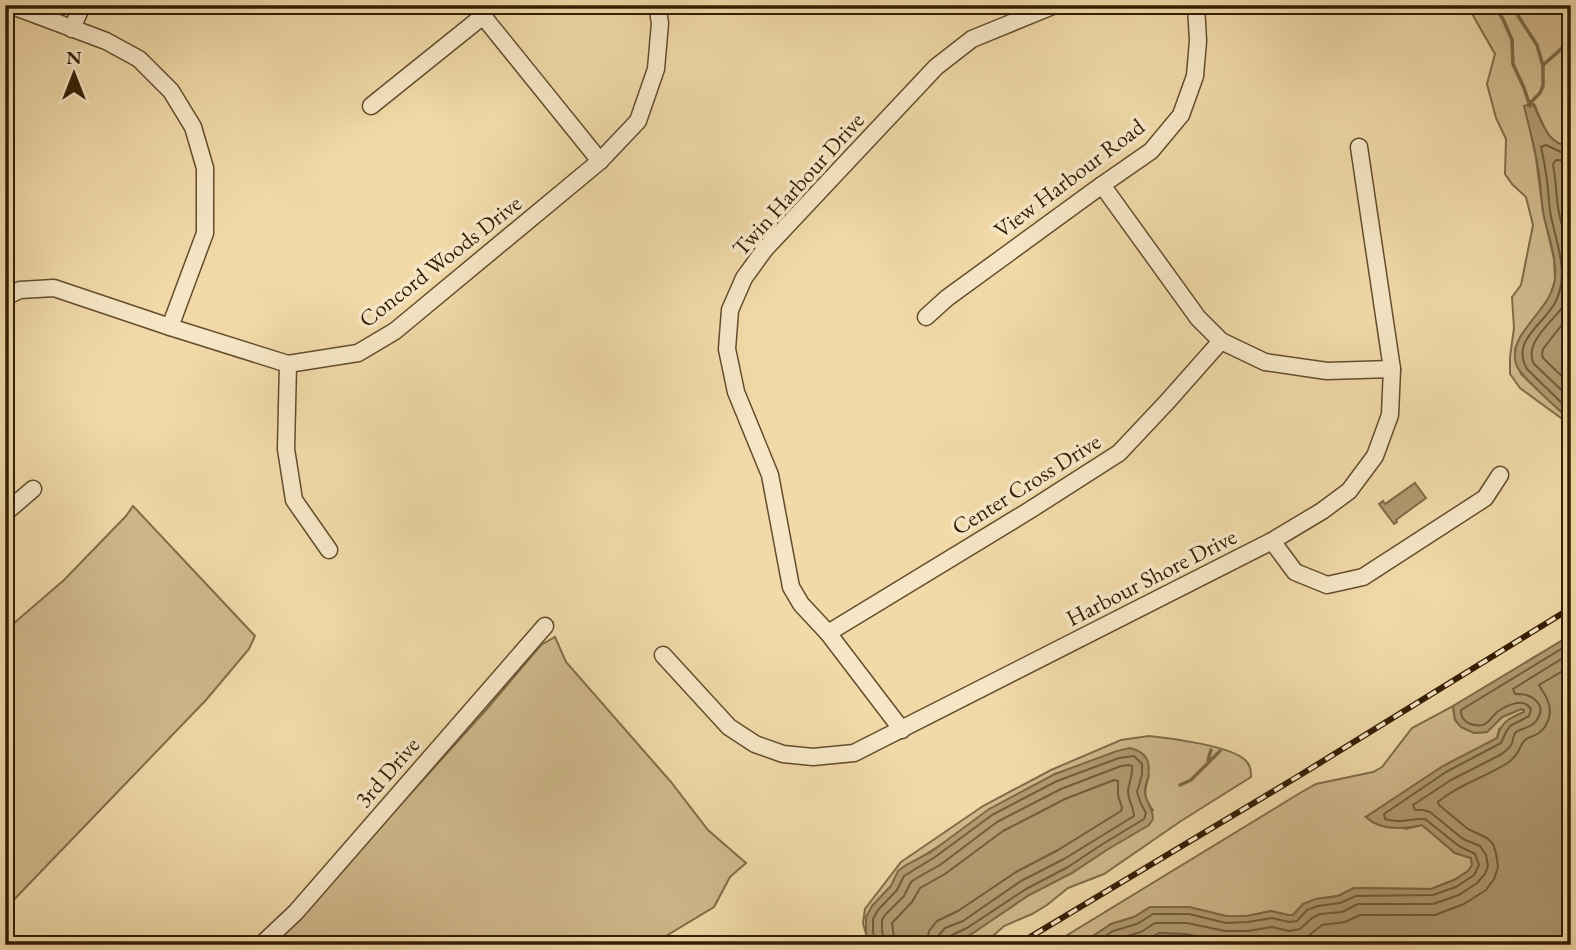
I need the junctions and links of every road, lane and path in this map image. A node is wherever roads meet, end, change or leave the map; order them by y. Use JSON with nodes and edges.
{"nodes":[{"id":1,"x":10,"y":5,"type":"edge"},
{"id":2,"x":82,"y":5,"type":"edge"},
{"id":3,"x":657,"y":5,"type":"edge"},
{"id":4,"x":1055,"y":5,"type":"edge"},
{"id":5,"x":1196,"y":5,"type":"edge"},
{"id":6,"x":479,"y":11,"type":"edge"},
{"id":7,"x":72,"y":29,"type":"junction"},
{"id":8,"x":371,"y":106,"type":"dead end"},
{"id":9,"x":1359,"y":147,"type":"dead end"},
{"id":10,"x":600,"y":161,"type":"junction"},
{"id":11,"x":1102,"y":185,"type":"junction"},
{"id":12,"x":5,"y":297,"type":"edge"},
{"id":13,"x":926,"y":317,"type":"dead end"},
{"id":14,"x":170,"y":327,"type":"junction"},
{"id":15,"x":1221,"y":341,"type":"junction"},
{"id":16,"x":288,"y":364,"type":"junction"},
{"id":17,"x":1392,"y":369,"type":"junction"},
{"id":18,"x":1500,"y":475,"type":"dead end"},
{"id":19,"x":33,"y":489,"type":"dead end"},
{"id":20,"x":5,"y":513,"type":"edge"},
{"id":21,"x":1272,"y":541,"type":"junction"},
{"id":22,"x":329,"y":550,"type":"dead end"},
{"id":23,"x":545,"y":626,"type":"dead end"},
{"id":24,"x":828,"y":633,"type":"junction"},
{"id":25,"x":663,"y":655,"type":"dead end"},
{"id":26,"x":902,"y":730,"type":"junction"},
{"id":27,"x":261,"y":945,"type":"edge"}],
"edges":[{"from":1,"to":7,"type":"street"},
{"from":2,"to":7,"type":"street"},
{"from":3,"to":10,"type":"street","name":"Concord Woods Drive"},
{"from":4,"to":24,"type":"street","name":"Twin Harbour Drive"},
{"from":5,"to":11,"type":"street","name":"View Harbour Road"},
{"from":6,"to":8,"type":"street"},
{"from":6,"to":10,"type":"street"},
{"from":7,"to":14,"type":"street"},
{"from":9,"to":17,"type":"street","name":"Harbour Shore Drive"},
{"from":10,"to":16,"type":"street","name":"Concord Woods Drive"},
{"from":11,"to":13,"type":"street","name":"View Harbour Road"},
{"from":11,"to":15,"type":"street"},
{"from":12,"to":14,"type":"street","name":"Concord Woods Drive"},
{"from":14,"to":16,"type":"street","name":"Concord Woods Drive"},
{"from":15,"to":17,"type":"street"},
{"from":15,"to":24,"type":"street","name":"Center Cross Drive"},
{"from":16,"to":22,"type":"street"},
{"from":17,"to":21,"type":"street","name":"Harbour Shore Drive"},
{"from":18,"to":21,"type":"street"},
{"from":19,"to":20,"type":"street"},
{"from":21,"to":26,"type":"street","name":"Harbour Shore Drive"},
{"from":23,"to":27,"type":"street","name":"3rd Drive"},
{"from":24,"to":26,"type":"street","name":"Twin Harbour Drive"},
{"from":25,"to":26,"type":"street","name":"Harbour Shore Drive"}]}
